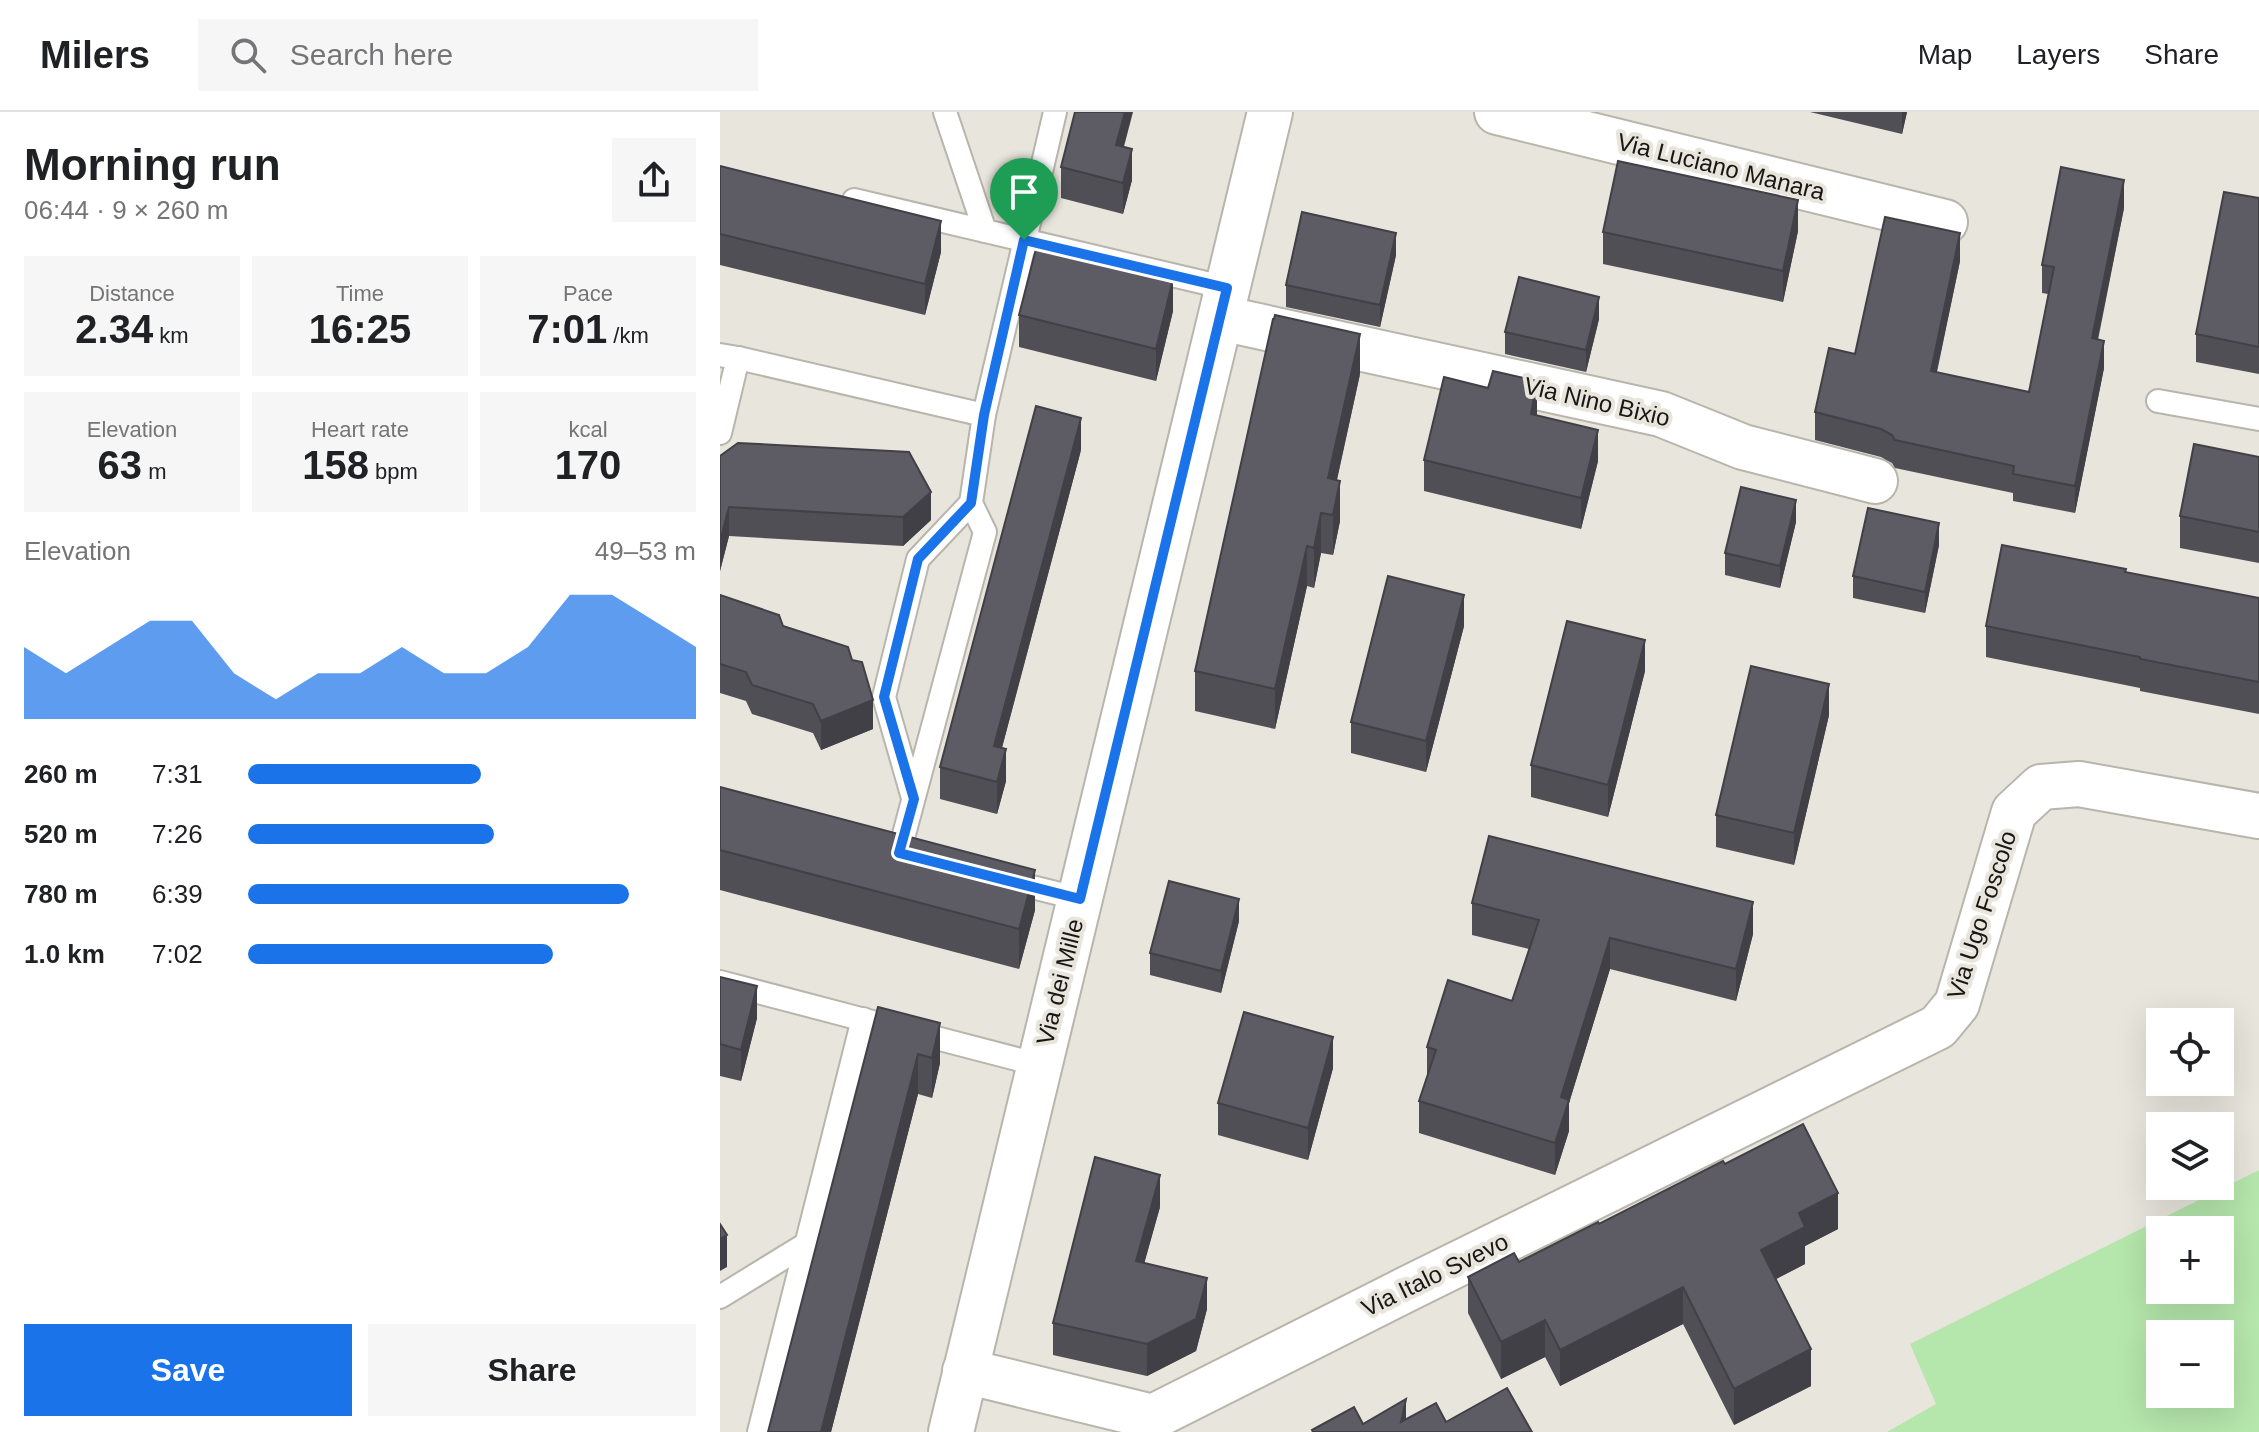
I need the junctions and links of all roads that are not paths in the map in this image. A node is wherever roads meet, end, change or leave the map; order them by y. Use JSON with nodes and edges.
{"nodes":[{"id":1,"x":945,"y":112,"type":"edge"},
{"id":2,"x":1055,"y":112,"type":"edge"},
{"id":3,"x":1270,"y":112,"type":"edge"},
{"id":4,"x":1497,"y":112,"type":"edge"},
{"id":5,"x":838,"y":196,"type":"edge"},
{"id":6,"x":1945,"y":222,"type":"dead end"},
{"id":7,"x":985,"y":231,"type":"junction"},
{"id":8,"x":1024,"y":240,"type":"junction"},
{"id":9,"x":1224,"y":303,"type":"junction"},
{"id":10,"x":729,"y":356,"type":"edge"},
{"id":11,"x":2158,"y":401,"type":"dead end"},
{"id":12,"x":984,"y":415,"type":"junction"},
{"id":13,"x":2259,"y":419,"type":"edge"},
{"id":14,"x":720,"y":433,"type":"edge"},
{"id":15,"x":1875,"y":481,"type":"dead end"},
{"id":16,"x":971,"y":503,"type":"junction"},
{"id":17,"x":914,"y":799,"type":"junction"},
{"id":18,"x":2259,"y":816,"type":"edge"},
{"id":19,"x":899,"y":853,"type":"edge"},
{"id":20,"x":989,"y":876,"type":"edge"},
{"id":21,"x":1080,"y":899,"type":"junction"},
{"id":22,"x":720,"y":982,"type":"edge"},
{"id":23,"x":863,"y":1019,"type":"junction"},
{"id":24,"x":1892,"y":1050,"type":"joint"},
{"id":25,"x":1040,"y":1065,"type":"junction"},
{"id":26,"x":806,"y":1244,"type":"junction"},
{"id":27,"x":720,"y":1297,"type":"edge"},
{"id":28,"x":965,"y":1371,"type":"junction"},
{"id":29,"x":759,"y":1432,"type":"edge"},
{"id":30,"x":951,"y":1432,"type":"edge"}],
"edges":[{"from":1,"to":7,"type":"lane"},
{"from":2,"to":8,"type":"lane"},
{"from":3,"to":9,"type":"street","name":"Via dei Mille"},
{"from":4,"to":6,"type":"street","name":"Via Luciano Manara"},
{"from":5,"to":7,"type":"lane"},
{"from":7,"to":8,"type":"lane"},
{"from":8,"to":9,"type":"lane"},
{"from":8,"to":12,"type":"lane"},
{"from":9,"to":15,"type":"street","name":"Via Nino Bixio"},
{"from":9,"to":21,"type":"street","name":"Via dei Mille"},
{"from":10,"to":12,"type":"lane"},
{"from":10,"to":14,"type":"lane"},
{"from":11,"to":13,"type":"lane"},
{"from":12,"to":16,"type":"lane"},
{"from":16,"to":17,"type":"lane"},
{"from":16,"to":17,"type":"lane"},
{"from":17,"to":19,"type":"lane"},
{"from":18,"to":24,"type":"street","name":"Via Ugo Foscolo"},
{"from":20,"to":21,"type":"lane"},
{"from":21,"to":25,"type":"street","name":"Via dei Mille"},
{"from":22,"to":23,"type":"lane"},
{"from":23,"to":25,"type":"lane"},
{"from":23,"to":26,"type":"lane"},
{"from":24,"to":28,"type":"street","name":"Via Italo Svevo"},
{"from":25,"to":28,"type":"street","name":"Via dei Mille"},
{"from":26,"to":27,"type":"lane"},
{"from":26,"to":29,"type":"lane"},
{"from":28,"to":30,"type":"street","name":"Via dei Mille"}]}
